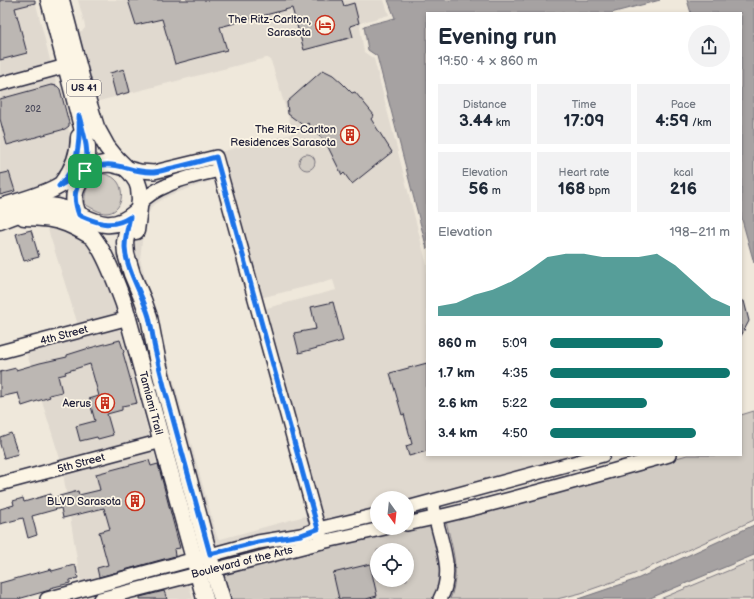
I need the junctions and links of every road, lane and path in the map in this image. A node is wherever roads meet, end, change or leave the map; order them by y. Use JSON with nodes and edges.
{"nodes":[{"id":1,"x":49,"y":0,"type":"edge"},
{"id":2,"x":61,"y":0,"type":"edge"},
{"id":3,"x":66,"y":66,"type":"junction"},
{"id":4,"x":0,"y":84,"type":"edge"},
{"id":5,"x":79,"y":116,"type":"junction"},
{"id":6,"x":218,"y":164,"type":"junction"},
{"id":7,"x":124,"y":167,"type":"junction"},
{"id":8,"x":85,"y":171,"type":"junction"},
{"id":9,"x":59,"y":186,"type":"junction"},
{"id":10,"x":140,"y":203,"type":"junction"},
{"id":11,"x":79,"y":215,"type":"junction"},
{"id":12,"x":1,"y":216,"type":"edge"},
{"id":13,"x":130,"y":217,"type":"junction"},
{"id":14,"x":93,"y":236,"type":"junction"},
{"id":15,"x":149,"y":317,"type":"junction"},
{"id":16,"x":129,"y":318,"type":"junction"},
{"id":17,"x":0,"y":352,"type":"edge"},
{"id":18,"x":162,"y":441,"type":"junction"},
{"id":19,"x":599,"y":456,"type":"edge"},
{"id":20,"x":665,"y":456,"type":"edge"},
{"id":21,"x":0,"y":484,"type":"edge"},
{"id":22,"x":432,"y":501,"type":"junction"},
{"id":23,"x":414,"y":506,"type":"edge"},
{"id":24,"x":370,"y":517,"type":"edge"},
{"id":25,"x":435,"y":518,"type":"junction"},
{"id":26,"x":414,"y":522,"type":"edge"},
{"id":27,"x":370,"y":530,"type":"edge"},
{"id":28,"x":320,"y":535,"type":"junction"},
{"id":29,"x":204,"y":564,"type":"junction"},
{"id":30,"x":47,"y":599,"type":"edge"},
{"id":31,"x":100,"y":599,"type":"edge"},
{"id":32,"x":205,"y":599,"type":"edge"},
{"id":33,"x":222,"y":599,"type":"edge"},
{"id":34,"x":440,"y":599,"type":"edge"}],
"edges":[{"from":1,"to":3,"type":"main road","number":"US 41"},
{"from":2,"to":7,"type":"main road","number":"US 41"},
{"from":3,"to":4,"type":"street"},
{"from":3,"to":5,"type":"main road","number":"US 41"},
{"from":5,"to":8,"type":"main road","number":"US 41"},
{"from":5,"to":9,"type":"main road"},
{"from":6,"to":7,"type":"street"},
{"from":6,"to":10,"type":"street"},
{"from":6,"to":28,"type":"street"},
{"from":7,"to":8,"type":"main road"},
{"from":7,"to":10,"type":"main road","number":"US 41"},
{"from":8,"to":9,"type":"main road"},
{"from":8,"to":11,"type":"main road","number":"US 41"},
{"from":9,"to":12,"type":"main road"},
{"from":10,"to":13,"type":"main road","number":"US 41"},
{"from":10,"to":15,"type":"main road"},
{"from":11,"to":12,"type":"main road"},
{"from":11,"to":13,"type":"main road"},
{"from":11,"to":14,"type":"main road","name":"Tamiami Trail","number":"US 41"},
{"from":12,"to":14,"type":"main road"},
{"from":13,"to":15,"type":"main road","name":"Tamiami Trail","number":"US 41"},
{"from":14,"to":16,"type":"main road","name":"Tamiami Trail","number":"US 41"},
{"from":15,"to":29,"type":"main road","name":"Tamiami Trail","number":"US 41"},
{"from":16,"to":17,"type":"street","name":"4th Street"},
{"from":16,"to":18,"type":"main road","name":"Tamiami Trail","number":"US 41"},
{"from":18,"to":21,"type":"street","name":"5th Street"},
{"from":18,"to":29,"type":"main road","name":"Tamiami Trail","number":"US 41"},
{"from":19,"to":22,"type":"street"},
{"from":20,"to":25,"type":"street"},
{"from":22,"to":23,"type":"street"},
{"from":22,"to":25,"type":"street"},
{"from":24,"to":28,"type":"street","name":"Boulevard of the Arts"},
{"from":25,"to":26,"type":"street"},
{"from":25,"to":34,"type":"street"},
{"from":27,"to":28,"type":"street","name":"Boulevard of the Arts"},
{"from":28,"to":29,"type":"street","name":"Boulevard of the Arts"},
{"from":29,"to":30,"type":"street","name":"Boulevard of the Arts"},
{"from":29,"to":31,"type":"street","name":"Boulevard of the Arts"},
{"from":29,"to":32,"type":"main road","name":"Tamiami Trail","number":"US 41"},
{"from":29,"to":33,"type":"main road","name":"Tamiami Trail","number":"US 41"}]}
